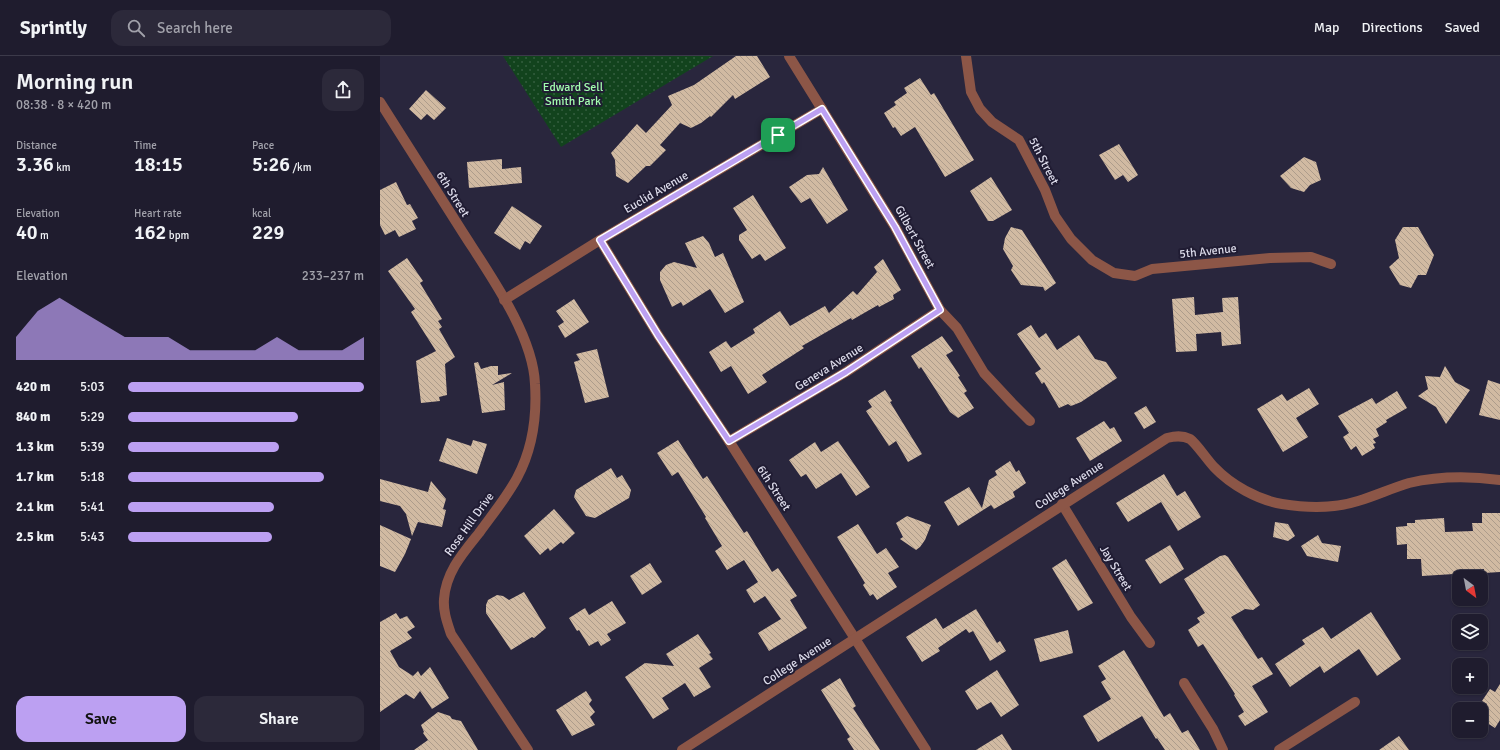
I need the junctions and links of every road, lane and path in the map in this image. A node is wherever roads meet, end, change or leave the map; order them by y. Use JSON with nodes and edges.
{"nodes":[{"id":1,"x":789,"y":56,"type":"edge"},
{"id":2,"x":966,"y":56,"type":"edge"},
{"id":3,"x":380,"y":102,"type":"edge"},
{"id":4,"x":822,"y":109,"type":"junction"},
{"id":5,"x":600,"y":240,"type":"junction"},
{"id":6,"x":1092,"y":260,"type":"joint"},
{"id":7,"x":1331,"y":264,"type":"dead end"},
{"id":8,"x":504,"y":300,"type":"junction"},
{"id":9,"x":940,"y":310,"type":"junction"},
{"id":10,"x":1030,"y":421,"type":"dead end"},
{"id":11,"x":729,"y":441,"type":"junction"},
{"id":12,"x":1500,"y":480,"type":"edge"},
{"id":13,"x":1062,"y":504,"type":"junction"},
{"id":14,"x":856,"y":639,"type":"junction"},
{"id":15,"x":1150,"y":643,"type":"dead end"},
{"id":16,"x":1184,"y":683,"type":"dead end"},
{"id":17,"x":1354,"y":702,"type":"dead end"},
{"id":18,"x":528,"y":750,"type":"edge"},
{"id":19,"x":682,"y":750,"type":"edge"},
{"id":20,"x":926,"y":750,"type":"edge"},
{"id":21,"x":1223,"y":750,"type":"edge"},
{"id":22,"x":1279,"y":750,"type":"edge"}],
"edges":[{"from":1,"to":4,"type":"street","name":"Gilbert Street"},
{"from":2,"to":6,"type":"street","name":"5th Street"},
{"from":3,"to":8,"type":"street","name":"6th Street"},
{"from":4,"to":5,"type":"street","name":"Euclid Avenue"},
{"from":4,"to":9,"type":"street","name":"Gilbert Street"},
{"from":5,"to":8,"type":"street","name":"Euclid Avenue"},
{"from":5,"to":11,"type":"street","name":"6th Street"},
{"from":6,"to":7,"type":"street","name":"5th Avenue"},
{"from":8,"to":18,"type":"street","name":"Rose Hill Drive"},
{"from":9,"to":10,"type":"street","name":"Gilbert Street"},
{"from":9,"to":11,"type":"street","name":"Geneva Avenue"},
{"from":11,"to":14,"type":"street","name":"6th Street"},
{"from":12,"to":13,"type":"street","name":"College Avenue"},
{"from":13,"to":14,"type":"street","name":"College Avenue"},
{"from":13,"to":15,"type":"street","name":"Jay Street"},
{"from":14,"to":19,"type":"street","name":"College Avenue"},
{"from":14,"to":20,"type":"street","name":"6th Street"},
{"from":16,"to":21,"type":"street"},
{"from":17,"to":22,"type":"street"}]}
